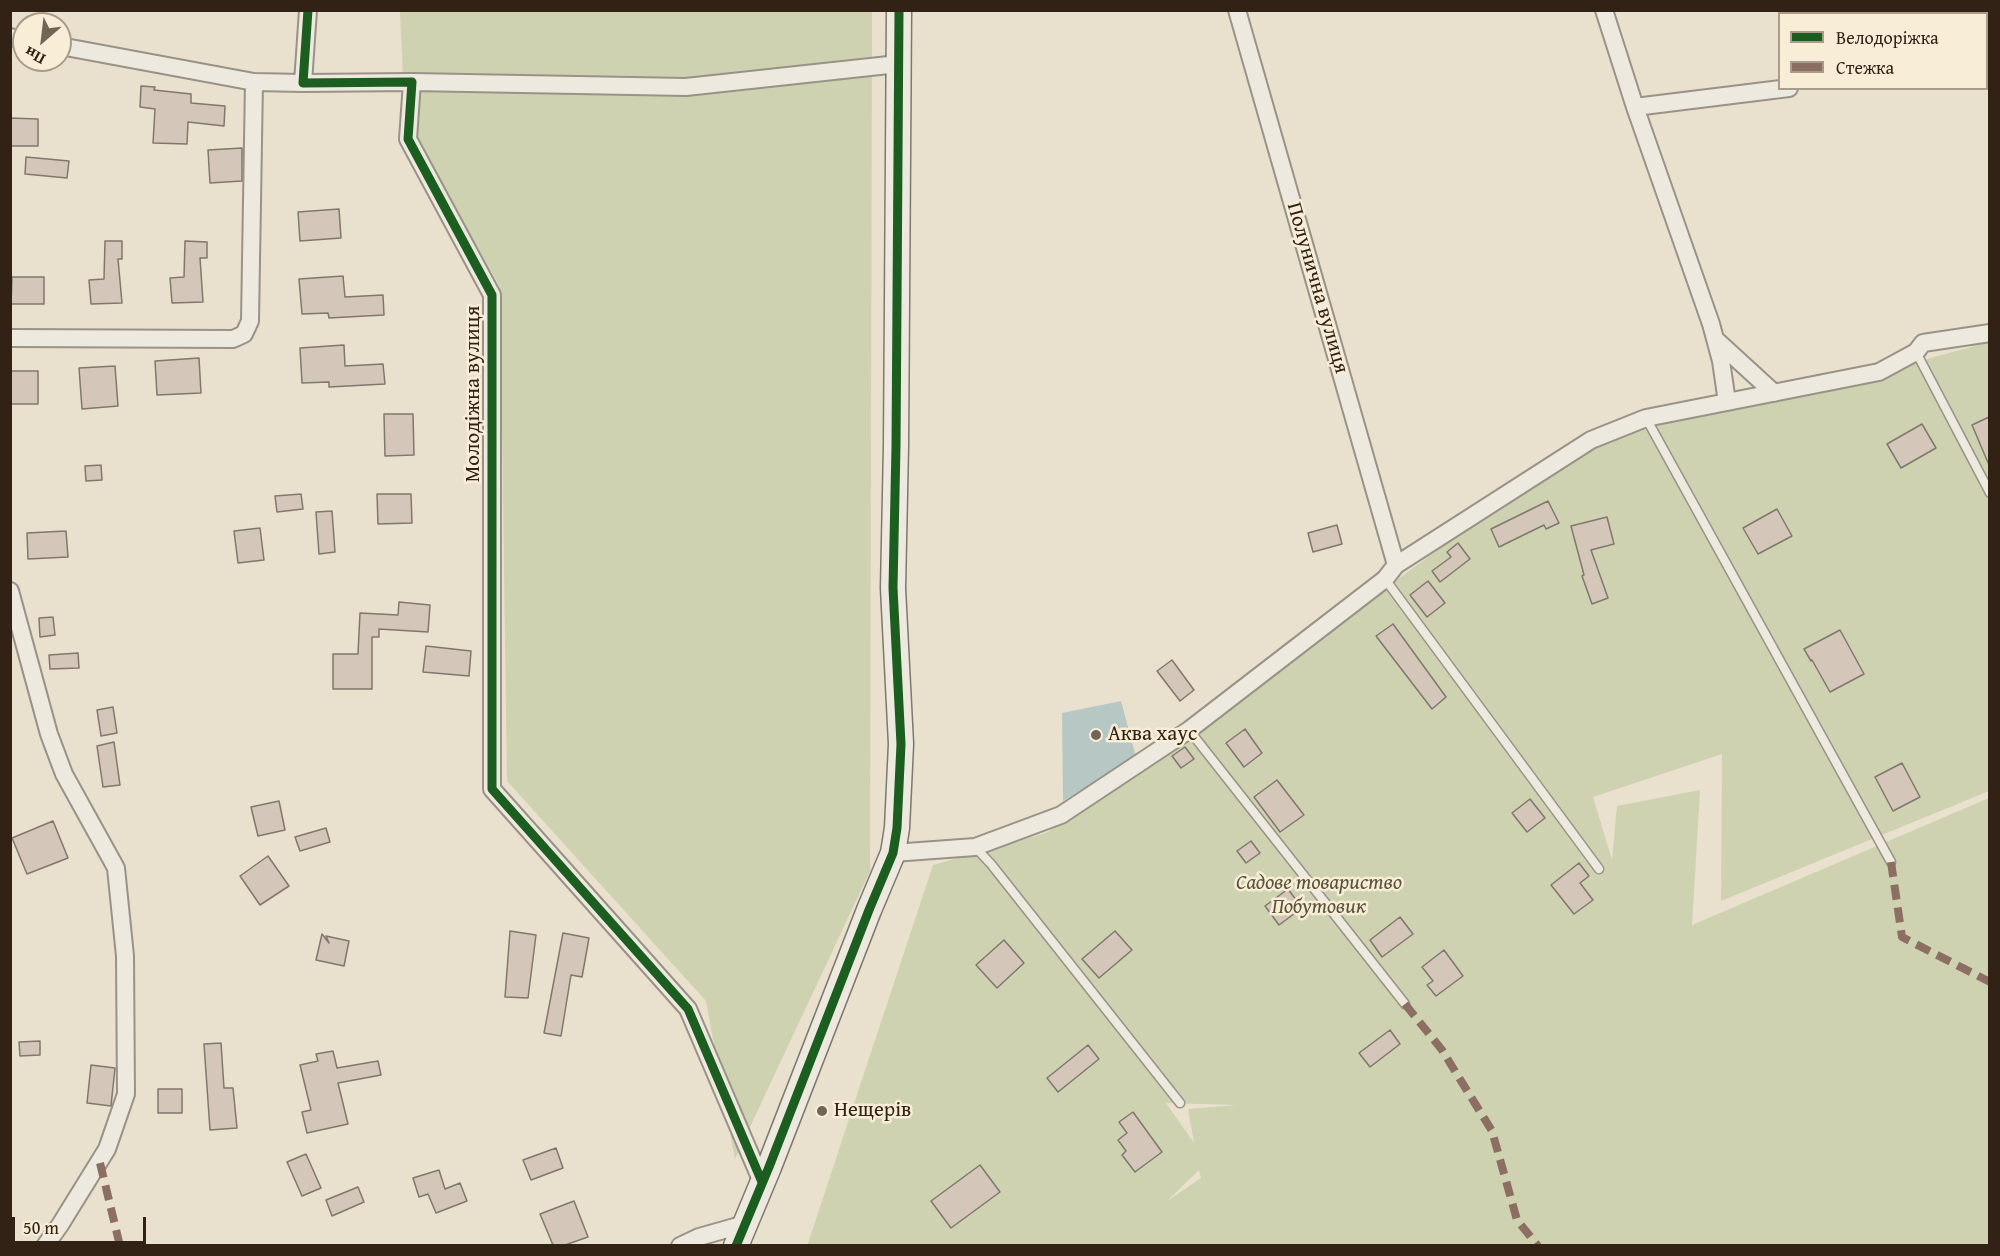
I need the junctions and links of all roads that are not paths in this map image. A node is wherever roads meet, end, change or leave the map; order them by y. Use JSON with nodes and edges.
{"nodes":[{"id":1,"x":308,"y":10,"type":"edge"},
{"id":2,"x":899,"y":10,"type":"edge"},
{"id":3,"x":1237,"y":10,"type":"edge"},
{"id":4,"x":1604,"y":10,"type":"edge"},
{"id":5,"x":72,"y":48,"type":"edge"},
{"id":6,"x":898,"y":64,"type":"junction"},
{"id":7,"x":254,"y":81,"type":"junction"},
{"id":8,"x":412,"y":82,"type":"junction"},
{"id":9,"x":303,"y":83,"type":"junction"},
{"id":10,"x":1778,"y":89,"type":"edge"},
{"id":11,"x":1635,"y":107,"type":"junction"},
{"id":12,"x":1989,"y":333,"type":"edge"},
{"id":13,"x":10,"y":338,"type":"edge"},
{"id":14,"x":1715,"y":338,"type":"junction"},
{"id":15,"x":1916,"y":352,"type":"junction"},
{"id":16,"x":1774,"y":393,"type":"junction"},
{"id":17,"x":1727,"y":402,"type":"junction"},
{"id":18,"x":1646,"y":418,"type":"junction"},
{"id":19,"x":1989,"y":493,"type":"edge"},
{"id":20,"x":1396,"y":565,"type":"junction"},
{"id":21,"x":1385,"y":579,"type":"junction"},
{"id":22,"x":11,"y":590,"type":"edge"},
{"id":23,"x":1189,"y":730,"type":"junction"},
{"id":24,"x":975,"y":847,"type":"junction"},
{"id":25,"x":893,"y":853,"type":"junction"},
{"id":26,"x":1891,"y":862,"type":"dead end"},
{"id":27,"x":1599,"y":869,"type":"dead end"},
{"id":28,"x":1406,"y":1004,"type":"dead end"},
{"id":29,"x":1180,"y":1103,"type":"dead end"},
{"id":30,"x":762,"y":1182,"type":"junction"},
{"id":31,"x":740,"y":1235,"type":"edge"},
{"id":32,"x":45,"y":1245,"type":"edge"},
{"id":33,"x":680,"y":1245,"type":"edge"}],
"edges":[{"from":1,"to":9,"type":"street"},
{"from":2,"to":6,"type":"main road"},
{"from":3,"to":20,"type":"street","name":"Полунична вулиця"},
{"from":4,"to":11,"type":"street"},
{"from":5,"to":7,"type":"street"},
{"from":6,"to":8,"type":"street"},
{"from":6,"to":25,"type":"main road"},
{"from":7,"to":9,"type":"street"},
{"from":7,"to":13,"type":"street"},
{"from":8,"to":9,"type":"street"},
{"from":8,"to":30,"type":"street","name":"Молодіжна вулиця"},
{"from":10,"to":11,"type":"street"},
{"from":11,"to":14,"type":"street"},
{"from":12,"to":15,"type":"street"},
{"from":14,"to":16,"type":"street"},
{"from":14,"to":17,"type":"street"},
{"from":15,"to":16,"type":"street"},
{"from":15,"to":19,"type":"lane"},
{"from":16,"to":17,"type":"street"},
{"from":17,"to":18,"type":"street"},
{"from":18,"to":20,"type":"street"},
{"from":18,"to":26,"type":"lane"},
{"from":20,"to":21,"type":"street"},
{"from":21,"to":23,"type":"street"},
{"from":21,"to":27,"type":"lane"},
{"from":22,"to":32,"type":"street"},
{"from":23,"to":24,"type":"street"},
{"from":23,"to":28,"type":"lane"},
{"from":24,"to":25,"type":"street"},
{"from":24,"to":29,"type":"lane"},
{"from":25,"to":30,"type":"main road"},
{"from":30,"to":31,"type":"main road"},
{"from":31,"to":33,"type":"street"}]}
